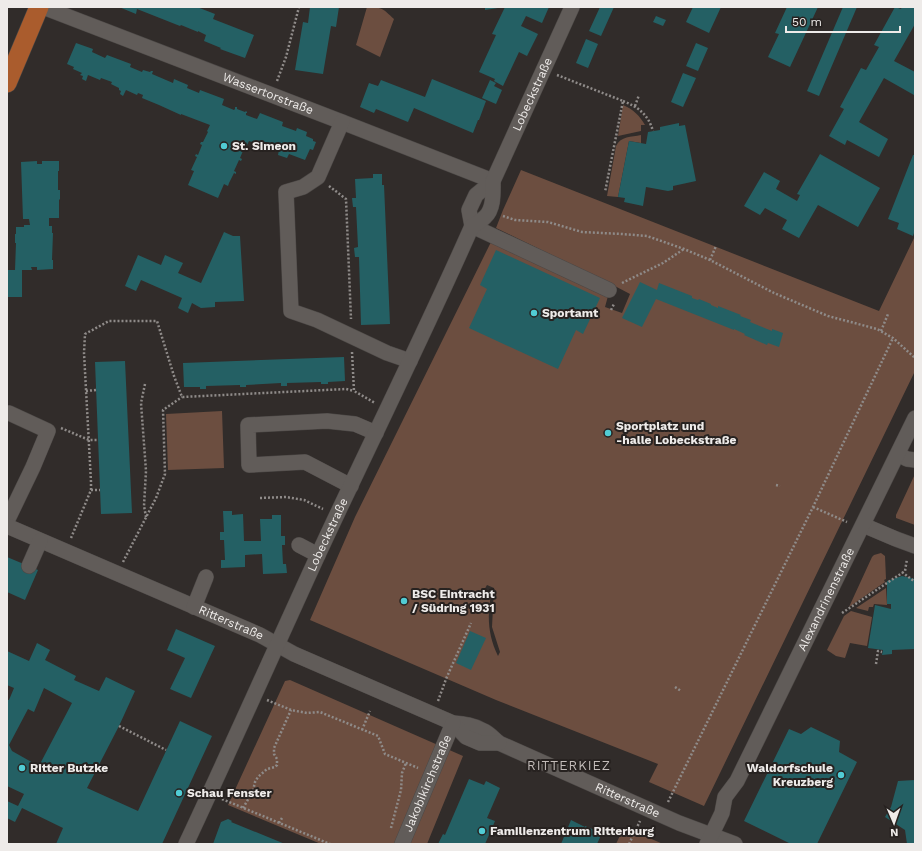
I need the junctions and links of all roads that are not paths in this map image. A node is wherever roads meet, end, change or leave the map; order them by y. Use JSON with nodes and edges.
{"nodes":[{"id":1,"x":39,"y":7,"type":"edge"},
{"id":2,"x":43,"y":7,"type":"edge"},
{"id":3,"x":572,"y":7,"type":"edge"},
{"id":4,"x":7,"y":83,"type":"edge"},
{"id":5,"x":342,"y":122,"type":"junction"},
{"id":6,"x":493,"y":181,"type":"junction"},
{"id":7,"x":472,"y":226,"type":"junction"},
{"id":8,"x":608,"y":290,"type":"road end"},
{"id":9,"x":410,"y":361,"type":"junction"},
{"id":10,"x":9,"y":413,"type":"dead end"},
{"id":11,"x":915,"y":418,"type":"edge"},
{"id":12,"x":376,"y":433,"type":"junction"},
{"id":13,"x":898,"y":454,"type":"junction"},
{"id":14,"x":915,"y":460,"type":"edge"},
{"id":15,"x":351,"y":486,"type":"junction"},
{"id":16,"x":7,"y":521,"type":"edge"},
{"id":17,"x":863,"y":525,"type":"junction"},
{"id":18,"x":7,"y":526,"type":"edge"},
{"id":19,"x":40,"y":541,"type":"junction"},
{"id":20,"x":299,"y":545,"type":"dead end"},
{"id":21,"x":913,"y":545,"type":"edge"},
{"id":22,"x":318,"y":555,"type":"junction"},
{"id":23,"x":29,"y":566,"type":"dead end"},
{"id":24,"x":206,"y":578,"type":"dead end"},
{"id":25,"x":194,"y":607,"type":"junction"},
{"id":26,"x":277,"y":644,"type":"junction"},
{"id":27,"x":453,"y":723,"type":"junction"},
{"id":28,"x":709,"y":840,"type":"edge"},
{"id":29,"x":186,"y":844,"type":"edge"},
{"id":30,"x":402,"y":844,"type":"edge"},
{"id":31,"x":735,"y":844,"type":"edge"}],
"edges":[{"from":1,"to":4,"type":"main road"},
{"from":2,"to":5,"type":"street","name":"Wassertorstraße"},
{"from":3,"to":6,"type":"street","name":"Lobeckstraße"},
{"from":5,"to":6,"type":"street","name":"Wassertorstraße"},
{"from":5,"to":9,"type":"street"},
{"from":6,"to":7,"type":"street","name":"Lobeckstraße"},
{"from":7,"to":8,"type":"street"},
{"from":7,"to":9,"type":"street","name":"Lobeckstraße"},
{"from":9,"to":12,"type":"street","name":"Lobeckstraße"},
{"from":10,"to":16,"type":"street"},
{"from":11,"to":13,"type":"street","name":"Alexandrinenstraße"},
{"from":12,"to":15,"type":"street","name":"Lobeckstraße"},
{"from":12,"to":15,"type":"street"},
{"from":13,"to":14,"type":"street"},
{"from":13,"to":17,"type":"street","name":"Alexandrinenstraße"},
{"from":15,"to":22,"type":"street","name":"Lobeckstraße"},
{"from":17,"to":21,"type":"street"},
{"from":17,"to":28,"type":"street","name":"Alexandrinenstraße"},
{"from":18,"to":19,"type":"street","name":"Ritterstraße"},
{"from":19,"to":23,"type":"street"},
{"from":19,"to":25,"type":"street","name":"Ritterstraße"},
{"from":20,"to":22,"type":"street"},
{"from":22,"to":26,"type":"street","name":"Lobeckstraße"},
{"from":24,"to":25,"type":"street"},
{"from":25,"to":26,"type":"street","name":"Ritterstraße"},
{"from":26,"to":27,"type":"street","name":"Ritterstraße"},
{"from":26,"to":29,"type":"street","name":"Lobeckstraße"},
{"from":27,"to":28,"type":"street","name":"Ritterstraße"},
{"from":27,"to":30,"type":"street","name":"Jakobikirchstraße"},
{"from":28,"to":31,"type":"street","name":"Ritterstraße"}]}
